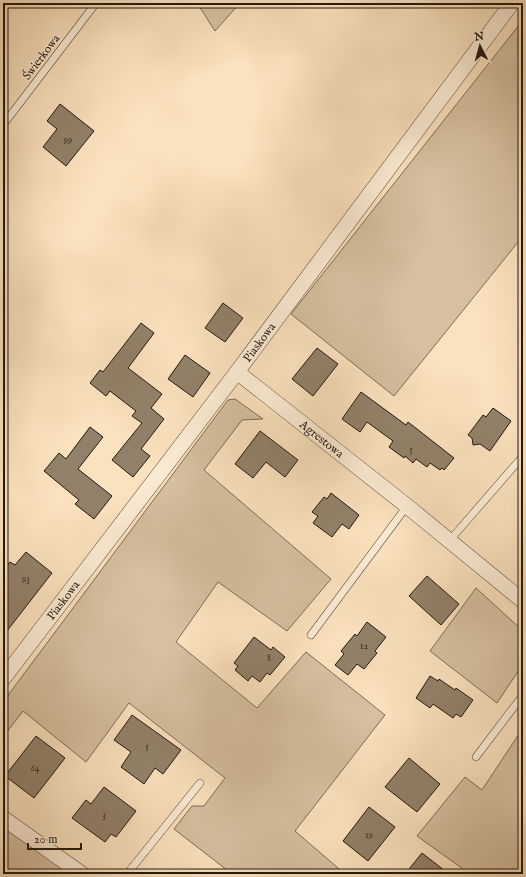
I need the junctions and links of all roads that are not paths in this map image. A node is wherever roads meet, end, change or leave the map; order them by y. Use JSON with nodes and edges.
{"nodes":[{"id":1,"x":96,"y":3,"type":"edge"},
{"id":2,"x":512,"y":3,"type":"edge"},
{"id":3,"x":3,"y":125,"type":"edge"},
{"id":4,"x":237,"y":372,"type":"junction"},
{"id":5,"x":523,"y":456,"type":"edge"},
{"id":6,"x":407,"y":506,"type":"junction"},
{"id":7,"x":450,"y":540,"type":"junction"},
{"id":8,"x":523,"y":601,"type":"edge"},
{"id":9,"x":311,"y":635,"type":"dead end"},
{"id":10,"x":3,"y":679,"type":"edge"},
{"id":11,"x":523,"y":694,"type":"edge"},
{"id":12,"x":476,"y":757,"type":"dead end"},
{"id":13,"x":200,"y":783,"type":"dead end"},
{"id":14,"x":3,"y":818,"type":"edge"},
{"id":15,"x":82,"y":874,"type":"edge"},
{"id":16,"x":127,"y":874,"type":"edge"}],
"edges":[{"from":1,"to":3,"type":"lane","name":"Świerkowa"},
{"from":2,"to":4,"type":"street","name":"Piaskowa"},
{"from":4,"to":6,"type":"street","name":"Agrestowa"},
{"from":4,"to":10,"type":"street","name":"Piaskowa"},
{"from":5,"to":7,"type":"lane"},
{"from":6,"to":7,"type":"street","name":"Agrestowa"},
{"from":6,"to":9,"type":"lane"},
{"from":7,"to":8,"type":"street","name":"Agrestowa"},
{"from":11,"to":12,"type":"lane"},
{"from":13,"to":16,"type":"lane"},
{"from":14,"to":15,"type":"street"}]}
